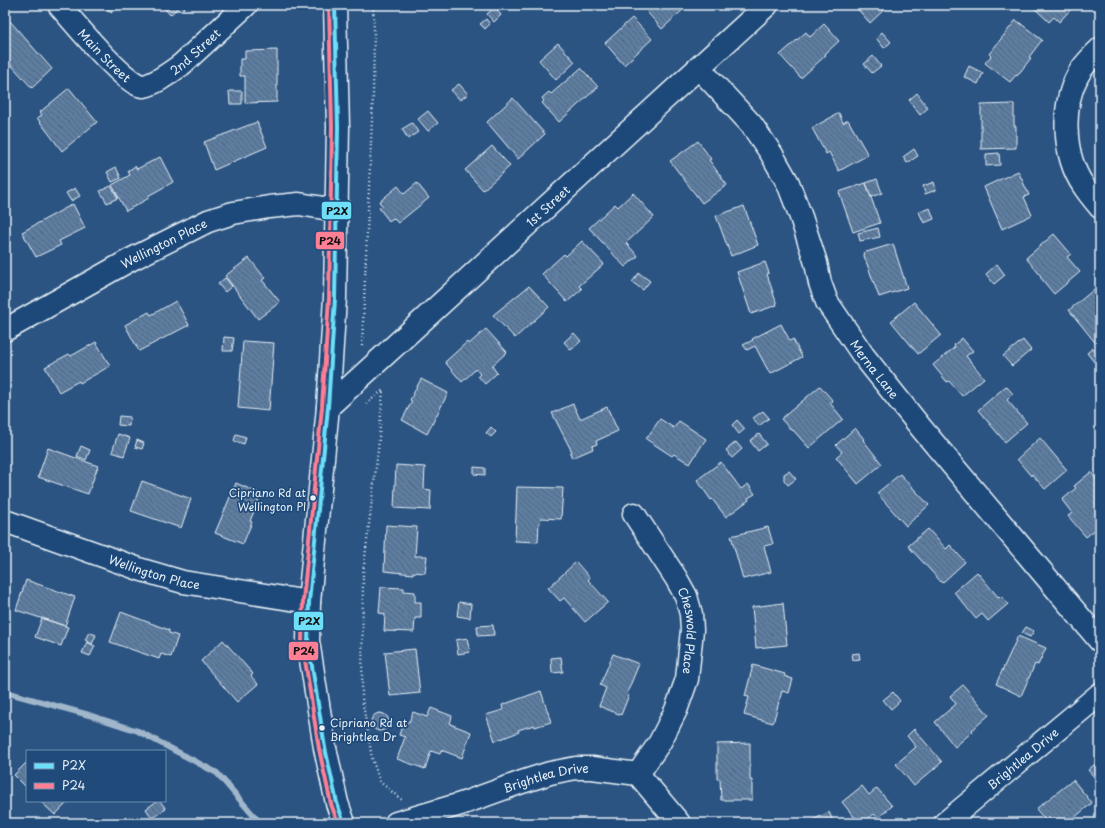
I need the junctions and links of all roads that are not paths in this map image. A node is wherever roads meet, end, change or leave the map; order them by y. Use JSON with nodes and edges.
{"nodes":[{"id":1,"x":59,"y":5,"type":"edge"},
{"id":2,"x":246,"y":5,"type":"edge"},
{"id":3,"x":335,"y":5,"type":"edge"},
{"id":4,"x":767,"y":5,"type":"edge"},
{"id":5,"x":1100,"y":49,"type":"edge"},
{"id":6,"x":699,"y":68,"type":"junction"},
{"id":7,"x":137,"y":85,"type":"joint"},
{"id":8,"x":1100,"y":207,"type":"edge"},
{"id":9,"x":336,"y":210,"type":"junction"},
{"id":10,"x":5,"y":330,"type":"edge"},
{"id":11,"x":328,"y":408,"type":"junction"},
{"id":12,"x":634,"y":514,"type":"dead end"},
{"id":13,"x":5,"y":521,"type":"edge"},
{"id":14,"x":309,"y":602,"type":"junction"},
{"id":15,"x":1100,"y":641,"type":"edge"},
{"id":16,"x":1100,"y":694,"type":"edge"},
{"id":17,"x":638,"y":774,"type":"junction"},
{"id":18,"x":405,"y":820,"type":"edge"},
{"id":19,"x":344,"y":823,"type":"edge"},
{"id":20,"x":679,"y":823,"type":"edge"},
{"id":21,"x":945,"y":823,"type":"edge"}],
"edges":[{"from":1,"to":7,"type":"street","name":"Main Street"},
{"from":2,"to":7,"type":"street","name":"2nd Street"},
{"from":3,"to":9,"type":"street"},
{"from":4,"to":6,"type":"street","name":"1st Street"},
{"from":5,"to":8,"type":"street"},
{"from":6,"to":11,"type":"street","name":"1st Street"},
{"from":6,"to":15,"type":"street","name":"Merna Lane"},
{"from":9,"to":10,"type":"street","name":"Wellington Place"},
{"from":9,"to":11,"type":"street"},
{"from":11,"to":14,"type":"street"},
{"from":12,"to":17,"type":"street","name":"Cheswold Place"},
{"from":13,"to":14,"type":"street","name":"Wellington Place"},
{"from":14,"to":19,"type":"street"},
{"from":16,"to":21,"type":"street","name":"Brightlea Drive"},
{"from":17,"to":18,"type":"street","name":"Brightlea Drive"},
{"from":17,"to":20,"type":"street"}]}
